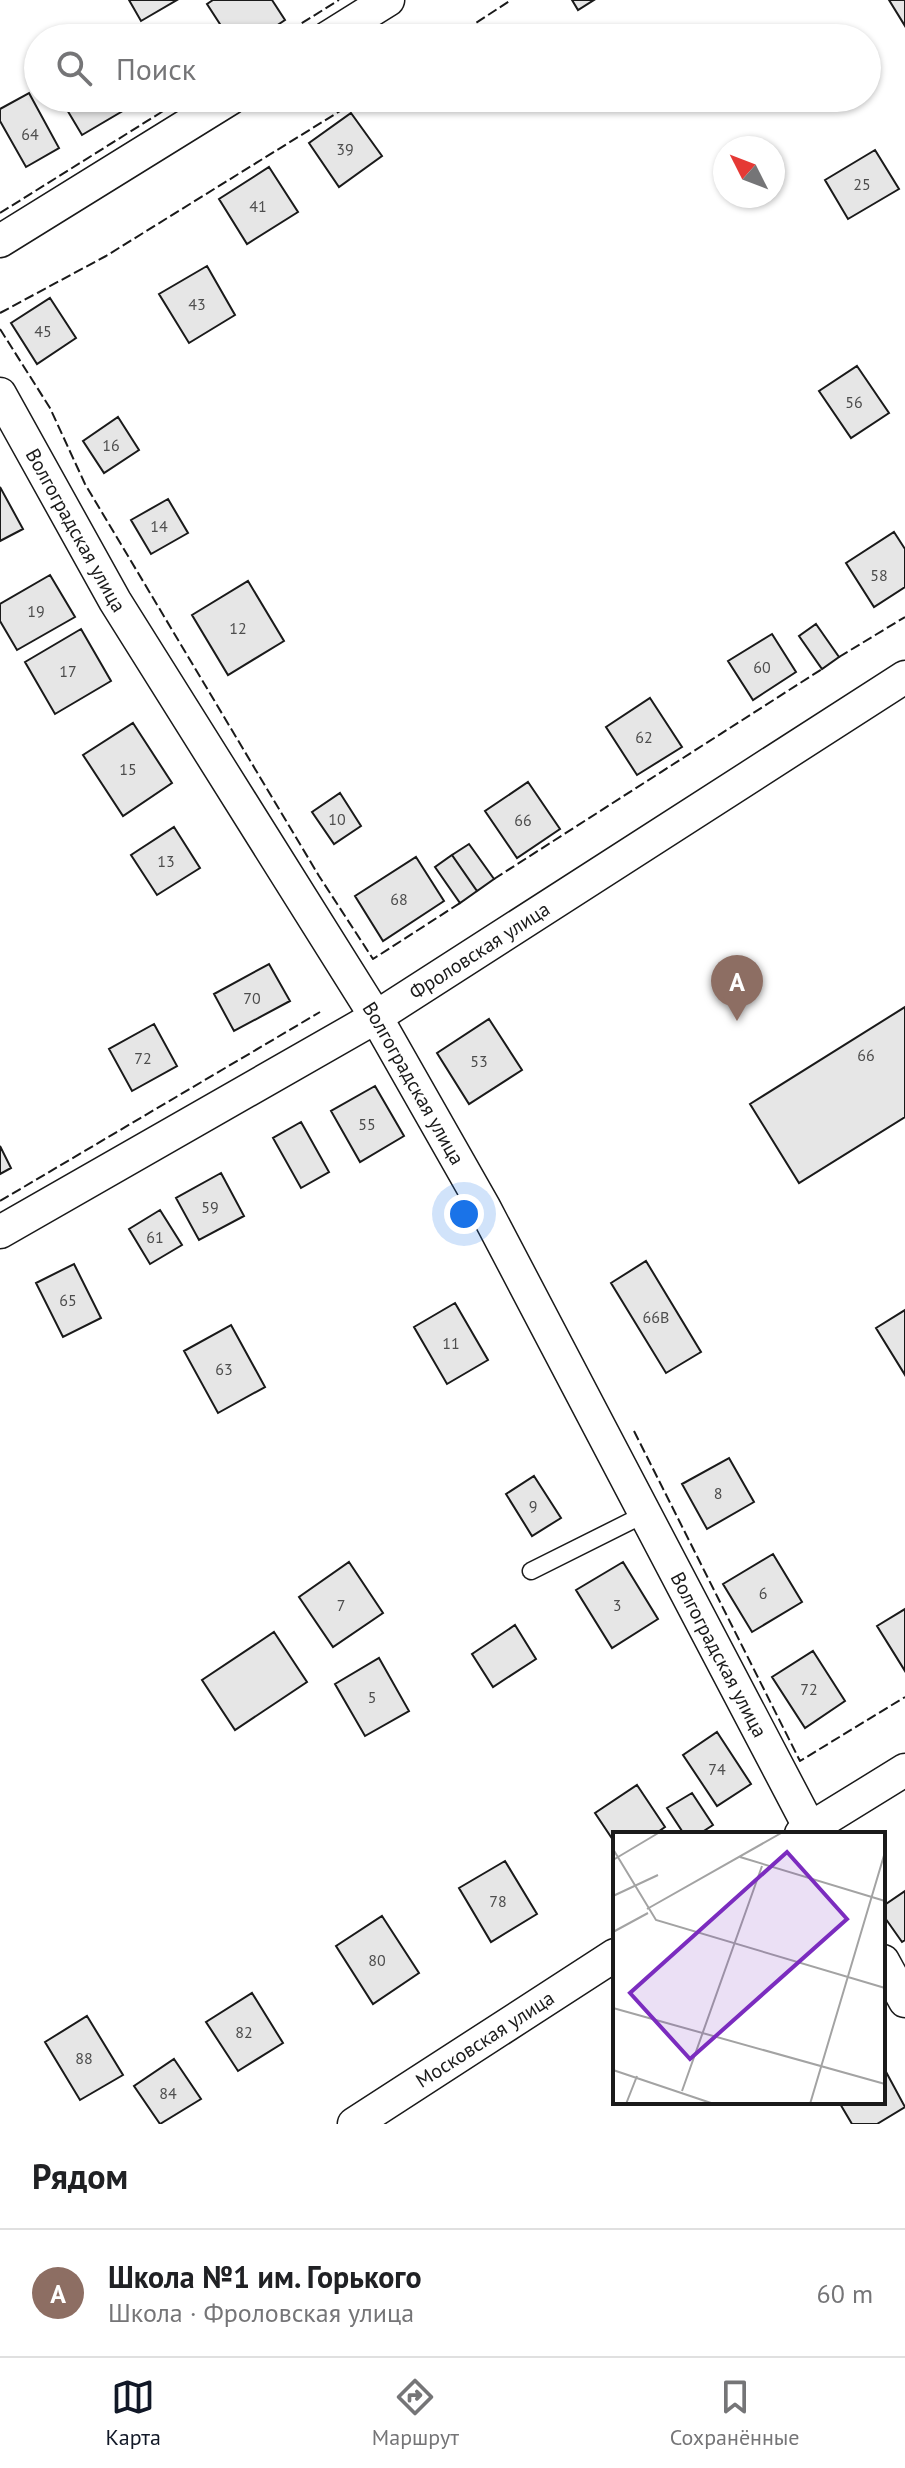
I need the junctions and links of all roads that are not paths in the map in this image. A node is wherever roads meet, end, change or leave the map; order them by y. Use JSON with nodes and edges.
{"nodes":[{"id":1,"x":388,"y":0,"type":"edge"},
{"id":2,"x":349,"y":24,"type":"edge"},
{"id":3,"x":208,"y":112,"type":"edge"},
{"id":4,"x":0,"y":241,"type":"edge"},
{"id":5,"x":0,"y":394,"type":"edge"},
{"id":6,"x":905,"y":677,"type":"edge"},
{"id":7,"x":376,"y":1017,"type":"junction"},
{"id":8,"x":0,"y":1232,"type":"edge"},
{"id":9,"x":643,"y":1515,"type":"junction"},
{"id":10,"x":531,"y":1571,"type":"dead end"},
{"id":11,"x":905,"y":1770,"type":"edge"},
{"id":12,"x":808,"y":1832,"type":"edge"},
{"id":13,"x":613,"y":1956,"type":"edge"},
{"id":14,"x":885,"y":1965,"type":"edge"},
{"id":15,"x":905,"y":2001,"type":"edge"},
{"id":16,"x":354,"y":2124,"type":"edge"}],
"edges":[{"from":1,"to":2,"type":"street"},
{"from":3,"to":4,"type":"street"},
{"from":5,"to":7,"type":"street","name":"Волгоградская улица"},
{"from":6,"to":7,"type":"street","name":"Фроловская улица"},
{"from":7,"to":8,"type":"street","name":"Фроловская улица"},
{"from":7,"to":9,"type":"street","name":"Волгоградская улица"},
{"from":9,"to":10,"type":"lane"},
{"from":9,"to":12,"type":"street","name":"Волгоградская улица"},
{"from":11,"to":12,"type":"street"},
{"from":13,"to":16,"type":"street","name":"Московская улица"},
{"from":14,"to":15,"type":"street"}]}
